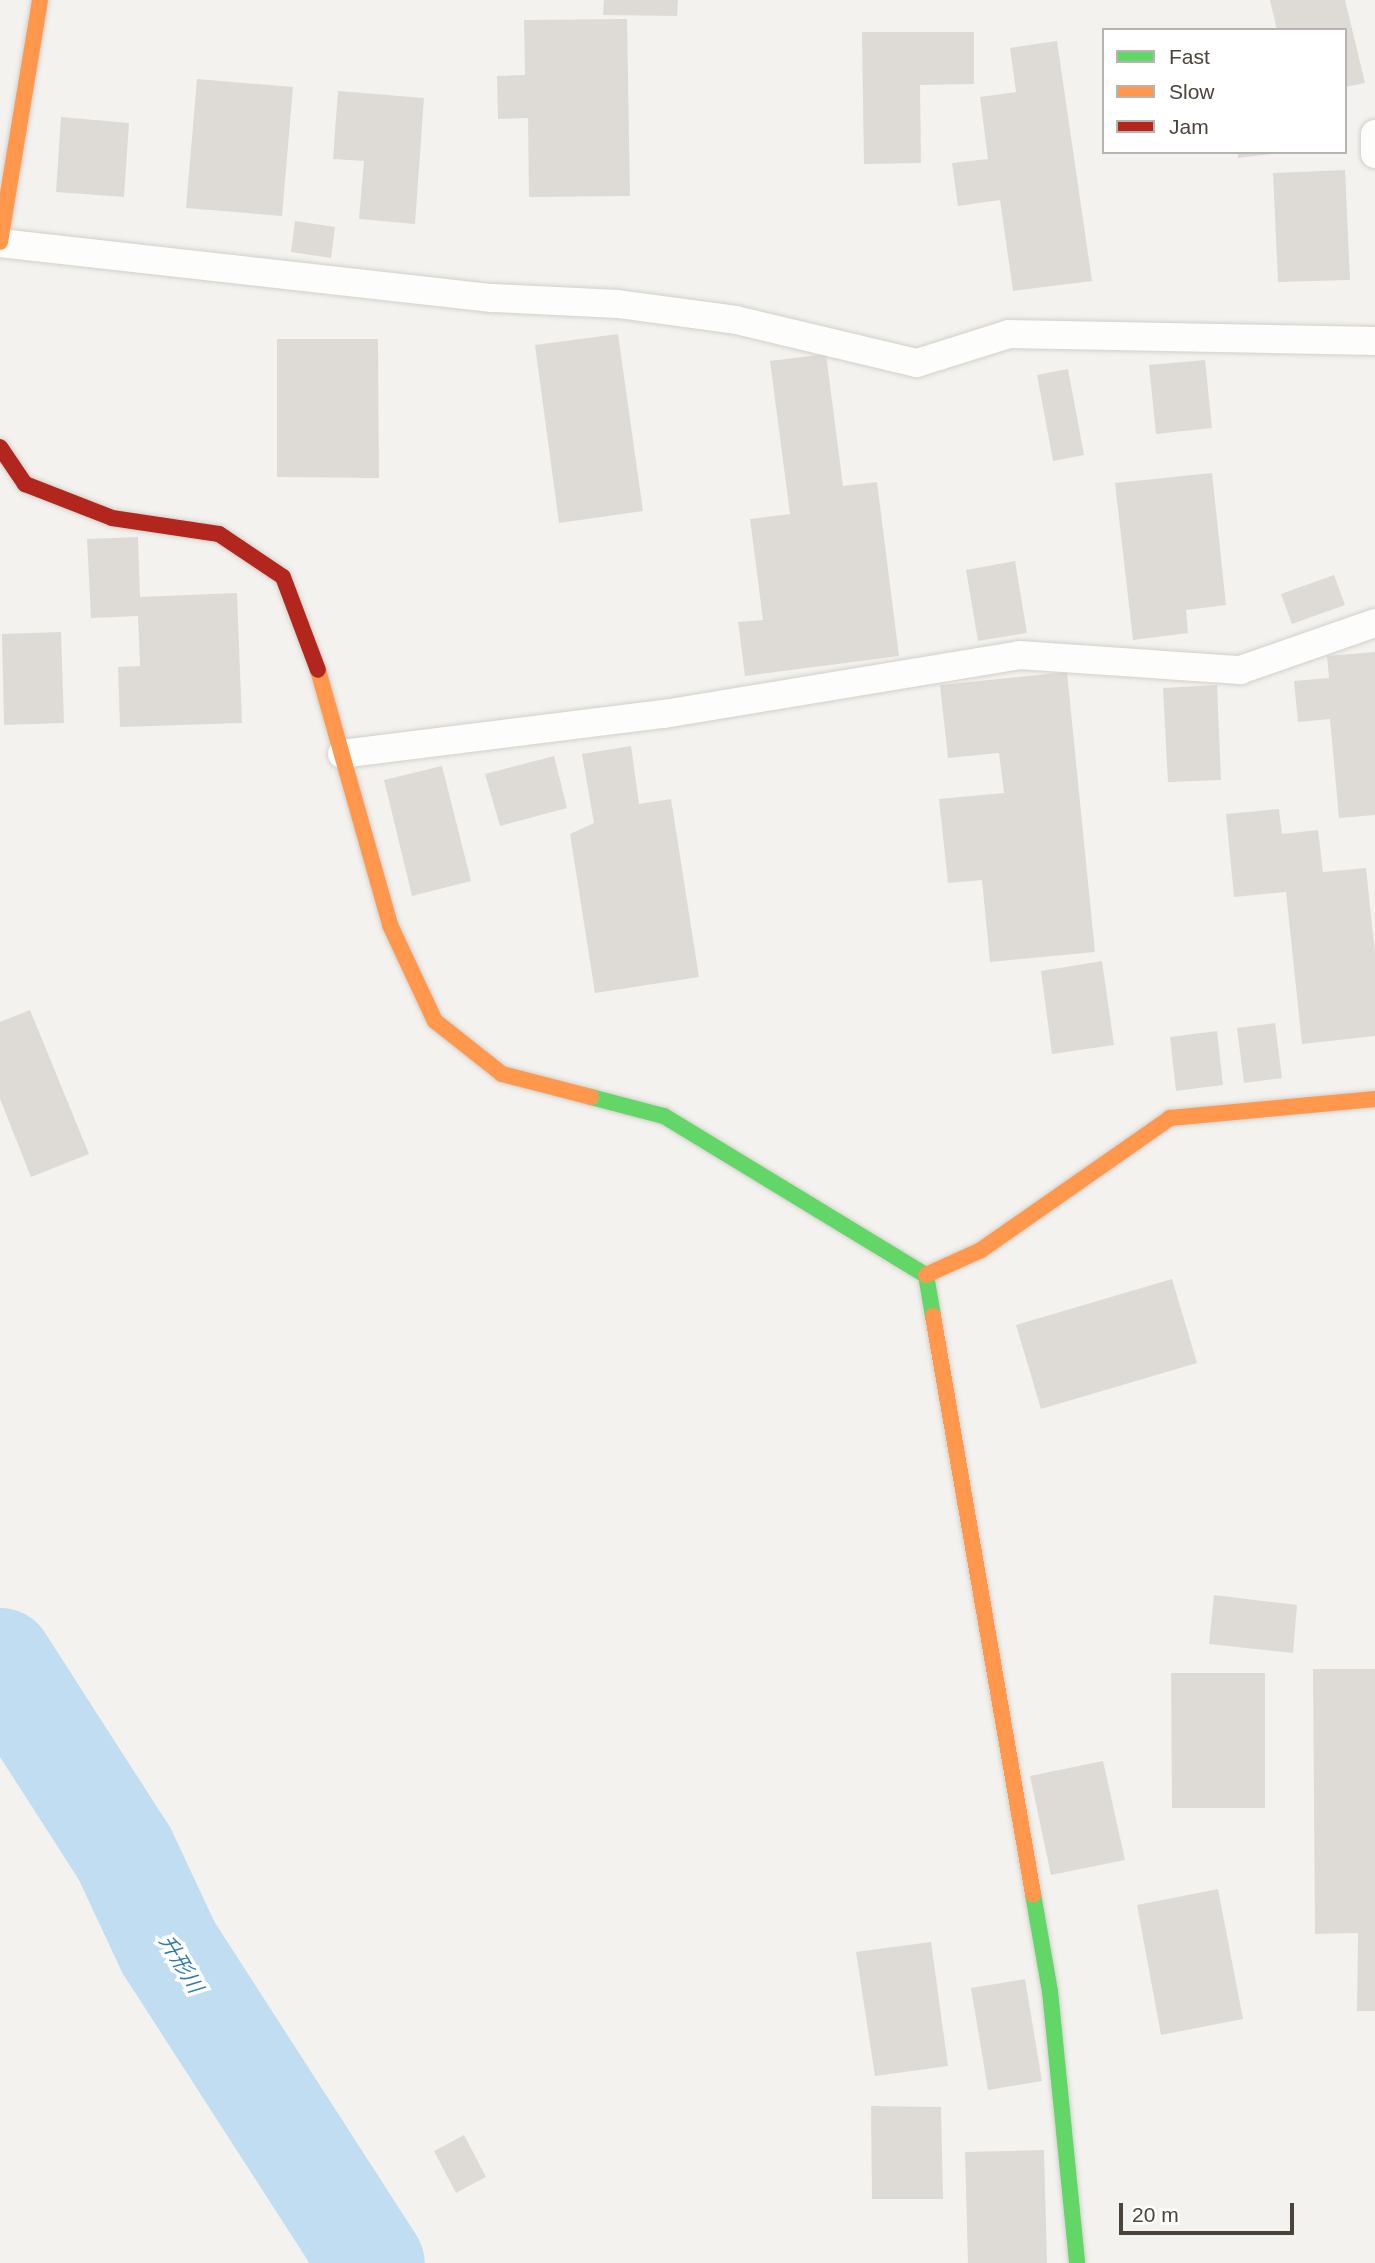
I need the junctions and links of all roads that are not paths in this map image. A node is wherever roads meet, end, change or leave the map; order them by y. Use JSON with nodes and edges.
{"nodes":[{"id":1,"x":40,"y":0,"type":"edge"},
{"id":2,"x":1375,"y":134,"type":"edge"},
{"id":3,"x":1375,"y":154,"type":"edge"},
{"id":4,"x":0,"y":243,"type":"edge"},
{"id":5,"x":1375,"y":341,"type":"edge"},
{"id":6,"x":0,"y":447,"type":"edge"},
{"id":7,"x":1375,"y":623,"type":"edge"},
{"id":8,"x":342,"y":754,"type":"junction"},
{"id":9,"x":1375,"y":1099,"type":"edge"},
{"id":10,"x":926,"y":1275,"type":"junction"},
{"id":11,"x":1077,"y":2263,"type":"edge"}],
"edges":[{"from":1,"to":4,"type":"street"},
{"from":2,"to":3,"type":"lane"},
{"from":4,"to":5,"type":"lane"},
{"from":6,"to":8,"type":"street"},
{"from":7,"to":8,"type":"lane"},
{"from":8,"to":10,"type":"street"},
{"from":9,"to":10,"type":"street"},
{"from":10,"to":11,"type":"street"}]}
